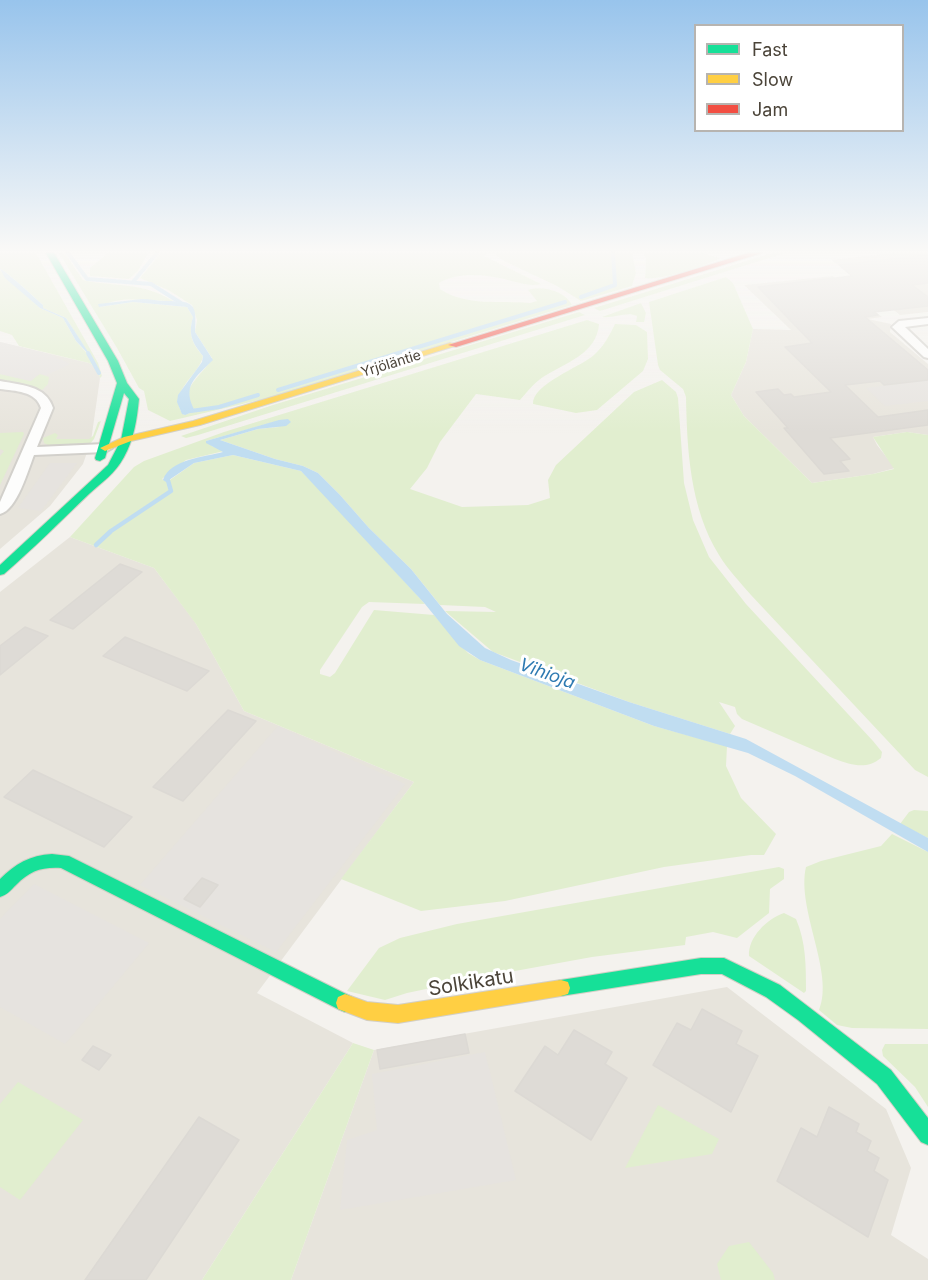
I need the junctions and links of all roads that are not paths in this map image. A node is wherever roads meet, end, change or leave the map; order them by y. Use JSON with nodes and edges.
{"nodes":[{"id":1,"x":84,"y":313,"type":"edge"},
{"id":2,"x":563,"y":313,"type":"edge"},
{"id":3,"x":928,"y":321,"type":"edge"},
{"id":4,"x":928,"y":355,"type":"edge"},
{"id":5,"x":122,"y":383,"type":"junction"},
{"id":6,"x":0,"y":385,"type":"edge"},
{"id":7,"x":126,"y":442,"type":"junction"},
{"id":8,"x":105,"y":448,"type":"junction"},
{"id":9,"x":30,"y":452,"type":"junction"},
{"id":10,"x":87,"y":490,"type":"junction"},
{"id":11,"x":0,"y":510,"type":"edge"},
{"id":12,"x":0,"y":571,"type":"edge"},
{"id":13,"x":0,"y":890,"type":"edge"},
{"id":14,"x":928,"y":1135,"type":"edge"}],
"edges":[{"from":1,"to":5,"type":"main road"},
{"from":2,"to":7,"type":"main road","name":"Yrjöläntie"},
{"from":3,"to":4,"type":"street"},
{"from":5,"to":7,"type":"main road"},
{"from":5,"to":8,"type":"main road"},
{"from":6,"to":9,"type":"street"},
{"from":7,"to":8,"type":"main road","name":"Yrjöläntie"},
{"from":7,"to":10,"type":"main road"},
{"from":8,"to":9,"type":"street"},
{"from":8,"to":10,"type":"main road"},
{"from":9,"to":11,"type":"street"},
{"from":10,"to":12,"type":"main road"},
{"from":13,"to":14,"type":"main road","name":"Solkikatu"}]}
